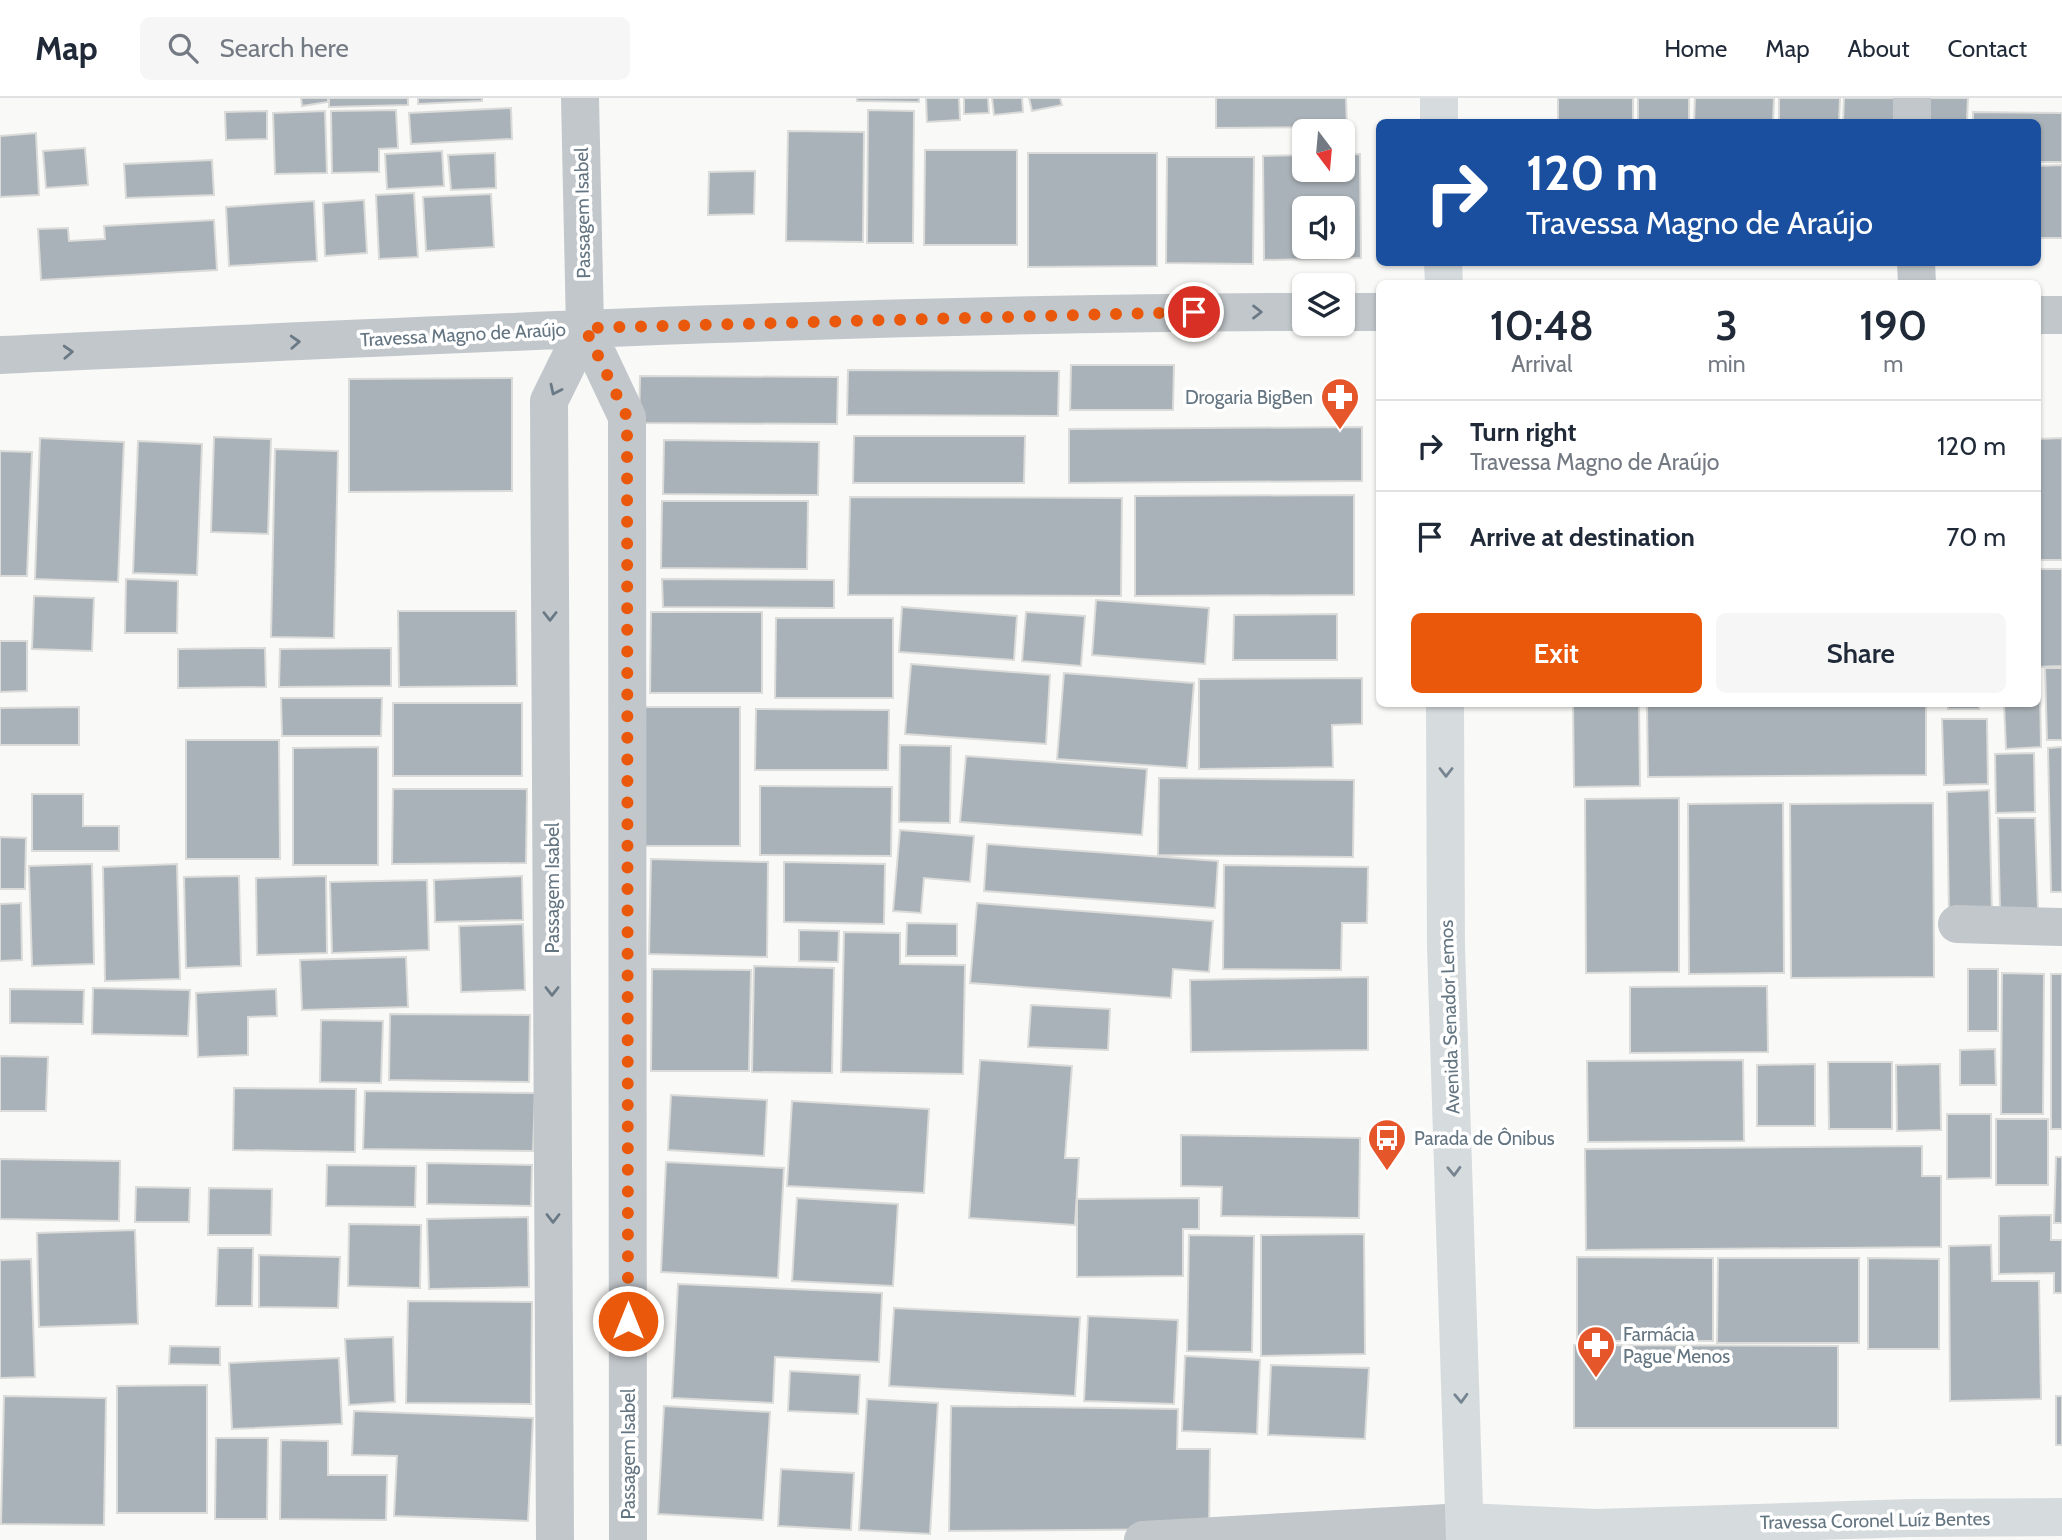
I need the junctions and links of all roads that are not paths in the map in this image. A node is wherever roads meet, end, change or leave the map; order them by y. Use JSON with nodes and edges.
{"nodes":[{"id":1,"x":580,"y":98,"type":"edge"},
{"id":2,"x":1438,"y":98,"type":"edge"},
{"id":3,"x":1912,"y":98,"type":"edge"},
{"id":4,"x":1439,"y":119,"type":"edge"},
{"id":5,"x":1912,"y":119,"type":"edge"},
{"id":6,"x":1292,"y":312,"type":"edge"},
{"id":7,"x":1355,"y":312,"type":"edge"},
{"id":8,"x":1376,"y":312,"type":"edge"},
{"id":9,"x":2041,"y":315,"type":"edge"},
{"id":10,"x":2062,"y":315,"type":"edge"},
{"id":11,"x":585,"y":328,"type":"junction"},
{"id":12,"x":0,"y":355,"type":"edge"},
{"id":13,"x":1446,"y":707,"type":"edge"},
{"id":14,"x":1957,"y":924,"type":"dead end"},
{"id":15,"x":2062,"y":927,"type":"edge"},
{"id":16,"x":2062,"y":1517,"type":"edge"},
{"id":17,"x":1465,"y":1531,"type":"edge"},
{"id":18,"x":555,"y":1540,"type":"edge"},
{"id":19,"x":628,"y":1540,"type":"edge"},
{"id":20,"x":1143,"y":1540,"type":"edge"}],
"edges":[{"from":1,"to":11,"type":"street","name":"Passagem Isabel"},
{"from":2,"to":4,"type":"main road"},
{"from":3,"to":5,"type":"street"},
{"from":11,"to":6,"type":"street","name":"Travessa Magno de Araújo","one_way":true},
{"from":7,"to":8,"type":"street"},
{"from":9,"to":10,"type":"street"},
{"from":12,"to":11,"type":"street","name":"Travessa Magno de Araújo","one_way":true},
{"from":11,"to":18,"type":"street","name":"Passagem Isabel","one_way":true},
{"from":11,"to":19,"type":"street","name":"Passagem Isabel"},
{"from":13,"to":17,"type":"main road","name":"Avenida Senador Lemos","one_way":true},
{"from":14,"to":15,"type":"street"},
{"from":16,"to":17,"type":"main road","name":"Travessa Coronel Luíz Bentes"},
{"from":17,"to":20,"type":"street","name":"Travessa Coronel Luíz Bentes"}]}
